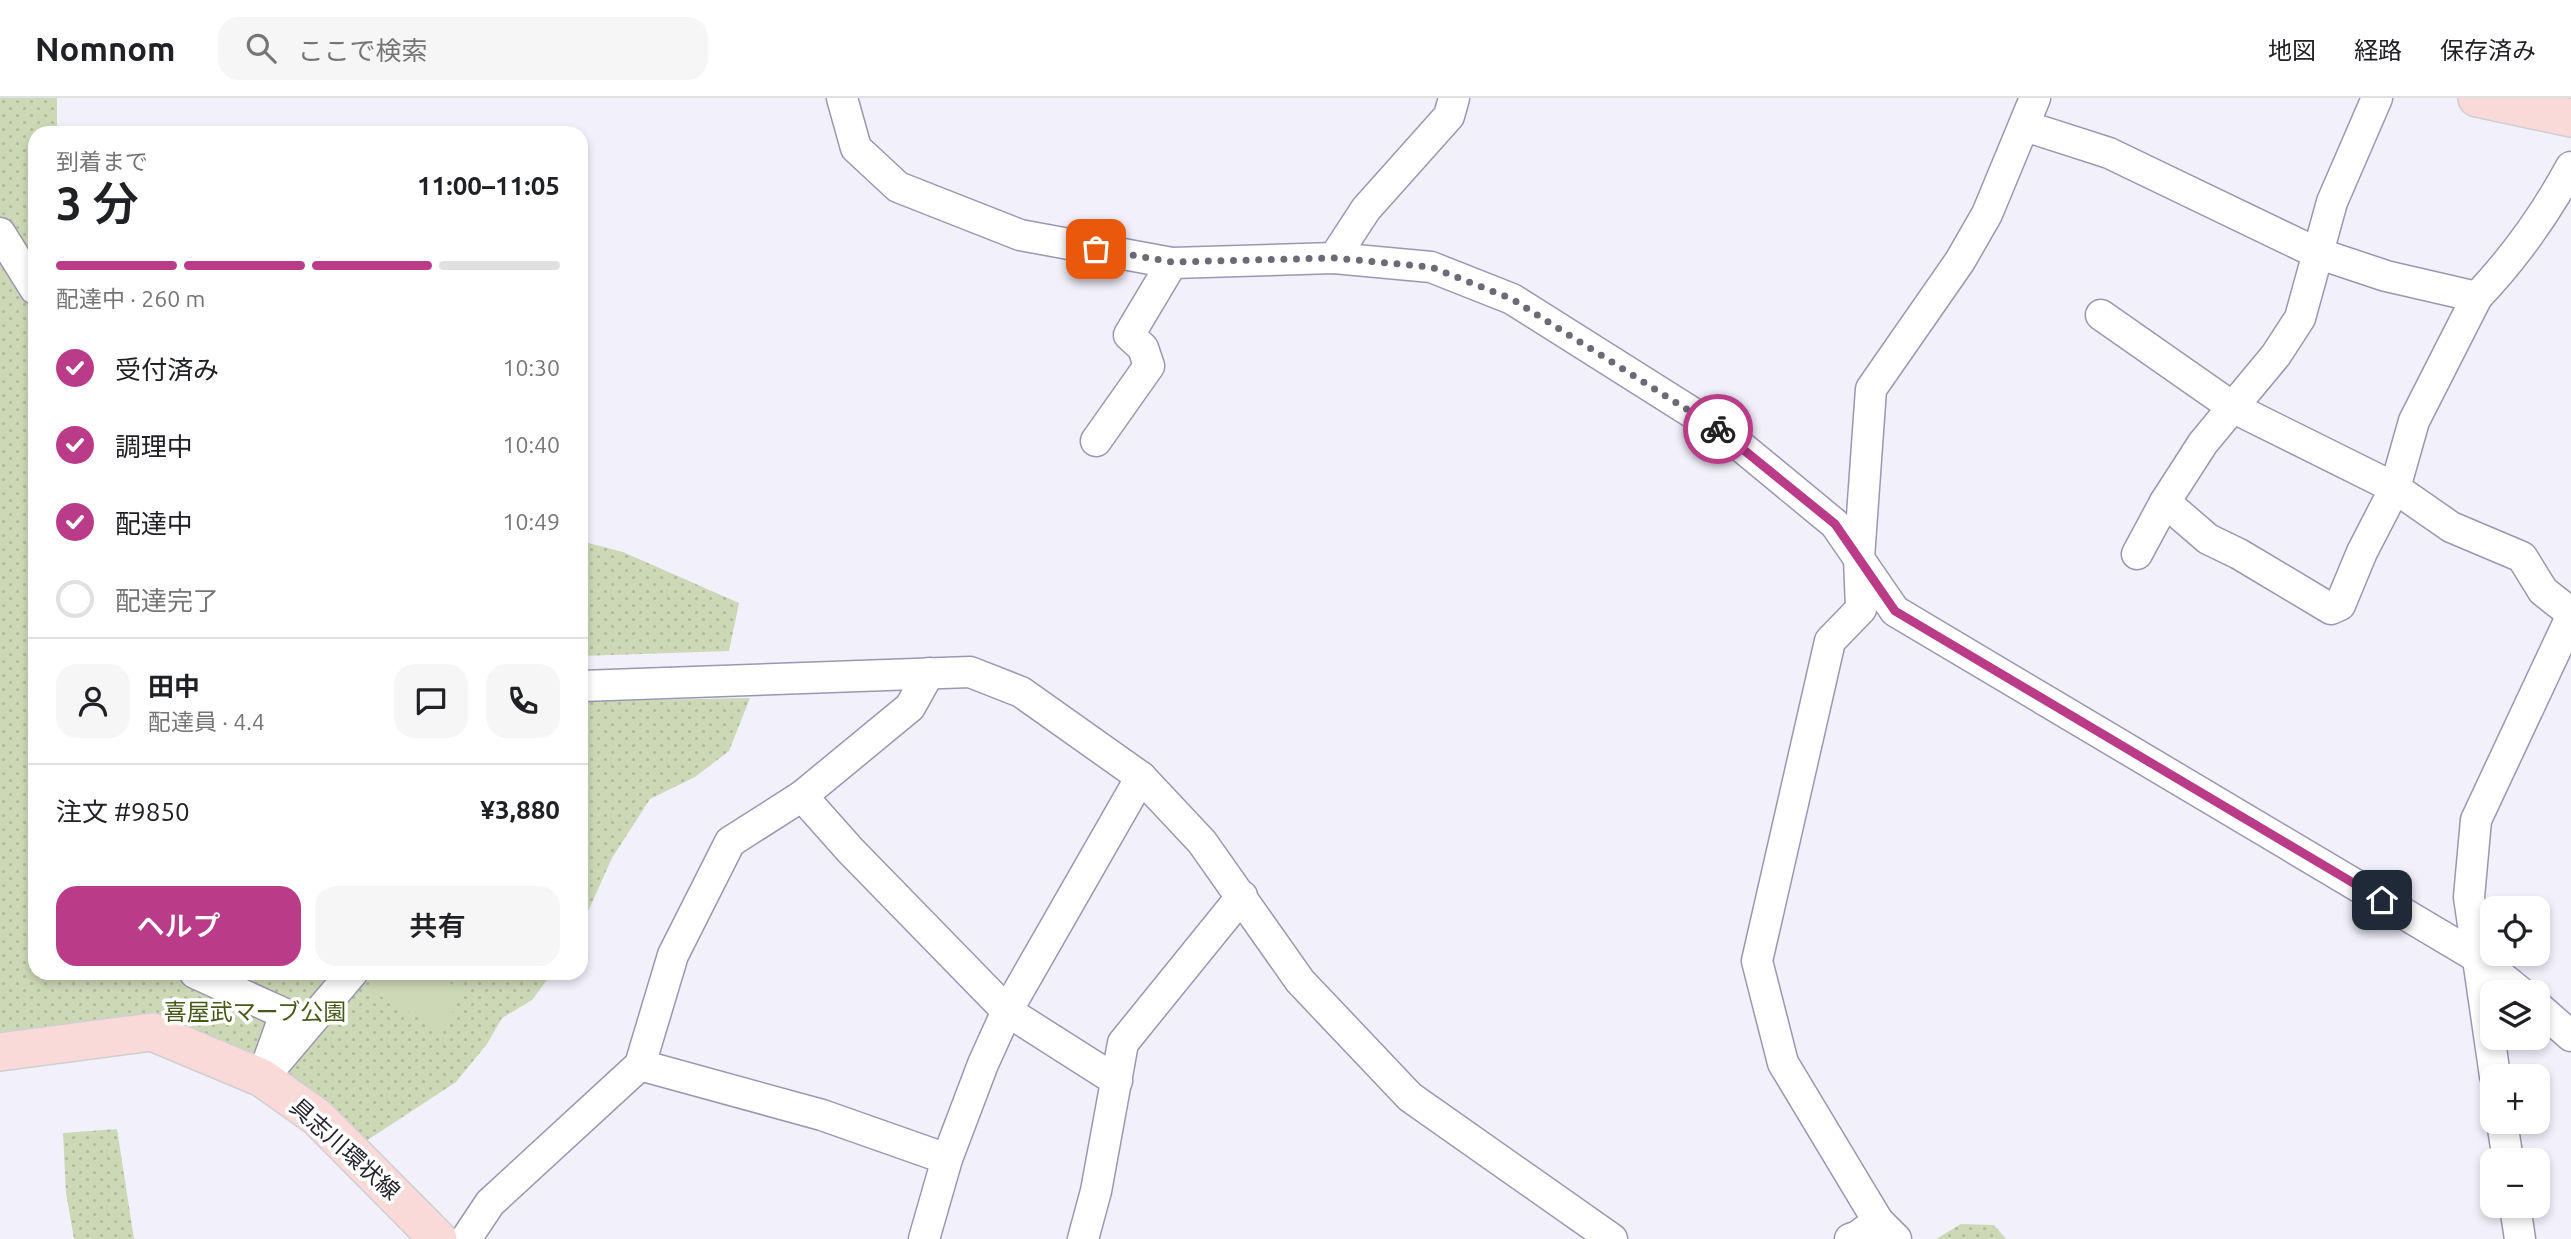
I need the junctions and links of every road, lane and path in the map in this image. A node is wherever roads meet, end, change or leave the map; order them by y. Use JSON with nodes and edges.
{"nodes":[{"id":1,"x":842,"y":98,"type":"edge"},
{"id":2,"x":1454,"y":98,"type":"edge"},
{"id":3,"x":2377,"y":98,"type":"edge"},
{"id":4,"x":2477,"y":98,"type":"edge"},
{"id":5,"x":2030,"y":112,"type":"edge"},
{"id":6,"x":2571,"y":118,"type":"edge"},
{"id":7,"x":2571,"y":167,"type":"edge"},
{"id":8,"x":0,"y":233,"type":"edge"},
{"id":9,"x":2317,"y":253,"type":"junction"},
{"id":10,"x":1334,"y":258,"type":"junction"},
{"id":11,"x":1172,"y":262,"type":"junction"},
{"id":12,"x":28,"y":278,"type":"edge"},
{"id":13,"x":2477,"y":297,"type":"junction"},
{"id":14,"x":2101,"y":315,"type":"dead end"},
{"id":15,"x":2234,"y":408,"type":"junction"},
{"id":16,"x":1096,"y":441,"type":"dead end"},
{"id":17,"x":2395,"y":488,"type":"junction"},
{"id":18,"x":2165,"y":502,"type":"junction"},
{"id":19,"x":2137,"y":554,"type":"dead end"},
{"id":20,"x":1859,"y":558,"type":"junction"},
{"id":21,"x":2571,"y":615,"type":"edge"},
{"id":22,"x":929,"y":673,"type":"junction"},
{"id":23,"x":588,"y":686,"type":"edge"},
{"id":24,"x":1141,"y":777,"type":"junction"},
{"id":25,"x":802,"y":796,"type":"junction"},
{"id":26,"x":1242,"y":896,"type":"junction"},
{"id":27,"x":2477,"y":957,"type":"junction"},
{"id":28,"x":227,"y":980,"type":"edge"},
{"id":29,"x":346,"y":980,"type":"edge"},
{"id":30,"x":2505,"y":980,"type":"edge"},
{"id":31,"x":1007,"y":1011,"type":"junction"},
{"id":32,"x":2550,"y":1018,"type":"edge"},
{"id":33,"x":2571,"y":1036,"type":"edge"},
{"id":34,"x":0,"y":1052,"type":"edge"},
{"id":35,"x":2493,"y":1064,"type":"edge"},
{"id":36,"x":640,"y":1065,"type":"junction"},
{"id":37,"x":262,"y":1078,"type":"junction"},
{"id":38,"x":1117,"y":1081,"type":"junction"},
{"id":39,"x":947,"y":1159,"type":"junction"},
{"id":40,"x":2517,"y":1218,"type":"edge"},
{"id":41,"x":1887,"y":1230,"type":"edge"},
{"id":42,"x":438,"y":1239,"type":"edge"},
{"id":43,"x":466,"y":1239,"type":"edge"},
{"id":44,"x":924,"y":1239,"type":"edge"},
{"id":45,"x":1083,"y":1239,"type":"edge"},
{"id":46,"x":1612,"y":1239,"type":"edge"},
{"id":47,"x":1850,"y":1239,"type":"edge"},
{"id":48,"x":2520,"y":1239,"type":"edge"}],
"edges":[{"from":1,"to":11,"type":"street"},
{"from":2,"to":10,"type":"street"},
{"from":3,"to":9,"type":"street"},
{"from":4,"to":6,"type":"main road"},
{"from":5,"to":9,"type":"street"},
{"from":5,"to":20,"type":"street"},
{"from":7,"to":13,"type":"street"},
{"from":8,"to":12,"type":"street"},
{"from":9,"to":13,"type":"street"},
{"from":9,"to":15,"type":"street"},
{"from":10,"to":11,"type":"street"},
{"from":10,"to":20,"type":"street"},
{"from":11,"to":16,"type":"street"},
{"from":13,"to":17,"type":"street"},
{"from":14,"to":15,"type":"street"},
{"from":15,"to":17,"type":"street"},
{"from":15,"to":18,"type":"street"},
{"from":17,"to":18,"type":"street"},
{"from":17,"to":21,"type":"street"},
{"from":18,"to":19,"type":"street"},
{"from":20,"to":27,"type":"street"},
{"from":20,"to":41,"type":"street"},
{"from":21,"to":27,"type":"street"},
{"from":22,"to":23,"type":"street"},
{"from":22,"to":24,"type":"street"},
{"from":22,"to":25,"type":"street"},
{"from":24,"to":26,"type":"street"},
{"from":24,"to":31,"type":"street"},
{"from":25,"to":31,"type":"street"},
{"from":25,"to":36,"type":"street"},
{"from":26,"to":38,"type":"street"},
{"from":26,"to":46,"type":"street"},
{"from":27,"to":30,"type":"street"},
{"from":27,"to":35,"type":"street"},
{"from":28,"to":37,"type":"street"},
{"from":29,"to":37,"type":"street"},
{"from":31,"to":38,"type":"street"},
{"from":31,"to":39,"type":"street"},
{"from":32,"to":33,"type":"street"},
{"from":34,"to":37,"type":"main road","name":"具志川環状線"},
{"from":36,"to":39,"type":"street"},
{"from":36,"to":43,"type":"street"},
{"from":37,"to":42,"type":"main road","name":"具志川環状線"},
{"from":38,"to":45,"type":"street"},
{"from":39,"to":44,"type":"street"},
{"from":40,"to":48,"type":"street"},
{"from":41,"to":47,"type":"street"}]}
